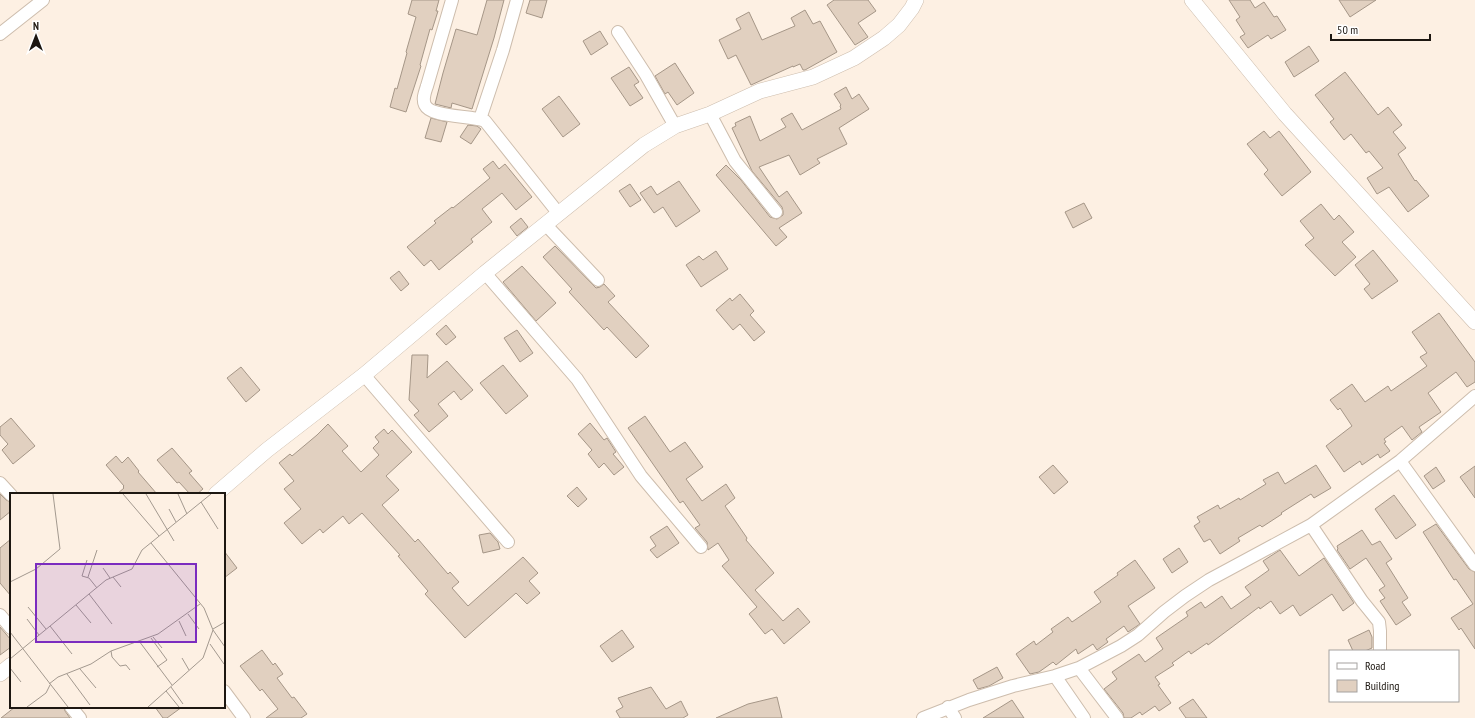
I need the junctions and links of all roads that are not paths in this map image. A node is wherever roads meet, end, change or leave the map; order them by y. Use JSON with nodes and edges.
{"nodes":[{"id":1,"x":43,"y":0,"type":"edge"},
{"id":2,"x":452,"y":0,"type":"edge"},
{"id":3,"x":517,"y":0,"type":"edge"},
{"id":4,"x":916,"y":0,"type":"edge"},
{"id":5,"x":1192,"y":0,"type":"edge"},
{"id":6,"x":618,"y":32,"type":"dead end"},
{"id":7,"x":0,"y":34,"type":"edge"},
{"id":8,"x":710,"y":114,"type":"junction"},
{"id":9,"x":480,"y":119,"type":"junction"},
{"id":10,"x":675,"y":126,"type":"junction"},
{"id":11,"x":776,"y":212,"type":"dead end"},
{"id":12,"x":559,"y":214,"type":"junction"},
{"id":13,"x":546,"y":225,"type":"junction"},
{"id":14,"x":485,"y":273,"type":"junction"},
{"id":15,"x":598,"y":280,"type":"dead end"},
{"id":16,"x":1475,"y":322,"type":"edge"},
{"id":17,"x":364,"y":374,"type":"junction"},
{"id":18,"x":1475,"y":396,"type":"edge"},
{"id":19,"x":1400,"y":461,"type":"junction"},
{"id":20,"x":0,"y":483,"type":"edge"},
{"id":21,"x":217,"y":493,"type":"edge"},
{"id":22,"x":10,"y":494,"type":"edge"},
{"id":23,"x":1311,"y":525,"type":"junction"},
{"id":24,"x":508,"y":542,"type":"dead end"},
{"id":25,"x":701,"y":547,"type":"dead end"},
{"id":26,"x":1475,"y":565,"type":"edge"},
{"id":27,"x":0,"y":615,"type":"edge"},
{"id":28,"x":10,"y":627,"type":"edge"},
{"id":29,"x":1380,"y":650,"type":"edge"},
{"id":30,"x":10,"y":665,"type":"edge"},
{"id":31,"x":1079,"y":668,"type":"junction"},
{"id":32,"x":0,"y":674,"type":"edge"},
{"id":33,"x":1055,"y":676,"type":"junction"},
{"id":34,"x":225,"y":692,"type":"edge"},
{"id":35,"x":948,"y":707,"type":"junction"},
{"id":36,"x":72,"y":708,"type":"edge"},
{"id":37,"x":80,"y":718,"type":"edge"},
{"id":38,"x":244,"y":718,"type":"edge"},
{"id":39,"x":923,"y":718,"type":"edge"},
{"id":40,"x":955,"y":718,"type":"edge"},
{"id":41,"x":1084,"y":718,"type":"edge"},
{"id":42,"x":1117,"y":718,"type":"edge"}],
"edges":[{"from":1,"to":7,"type":"street"},
{"from":2,"to":9,"type":"street"},
{"from":3,"to":9,"type":"street"},
{"from":4,"to":8,"type":"street"},
{"from":5,"to":16,"type":"street"},
{"from":6,"to":10,"type":"street"},
{"from":8,"to":10,"type":"street"},
{"from":8,"to":11,"type":"street"},
{"from":9,"to":12,"type":"street"},
{"from":10,"to":12,"type":"street"},
{"from":12,"to":13,"type":"street"},
{"from":13,"to":14,"type":"street"},
{"from":13,"to":15,"type":"street"},
{"from":14,"to":17,"type":"street"},
{"from":14,"to":25,"type":"street"},
{"from":17,"to":21,"type":"street"},
{"from":17,"to":24,"type":"street"},
{"from":18,"to":19,"type":"street"},
{"from":19,"to":23,"type":"street"},
{"from":19,"to":26,"type":"street"},
{"from":20,"to":22,"type":"street"},
{"from":23,"to":29,"type":"street"},
{"from":23,"to":31,"type":"street"},
{"from":27,"to":28,"type":"street"},
{"from":30,"to":32,"type":"street"},
{"from":31,"to":33,"type":"street"},
{"from":31,"to":42,"type":"street"},
{"from":33,"to":35,"type":"street"},
{"from":33,"to":41,"type":"street"},
{"from":34,"to":38,"type":"street"},
{"from":35,"to":39,"type":"street"},
{"from":35,"to":40,"type":"street"},
{"from":36,"to":37,"type":"street"}]}
